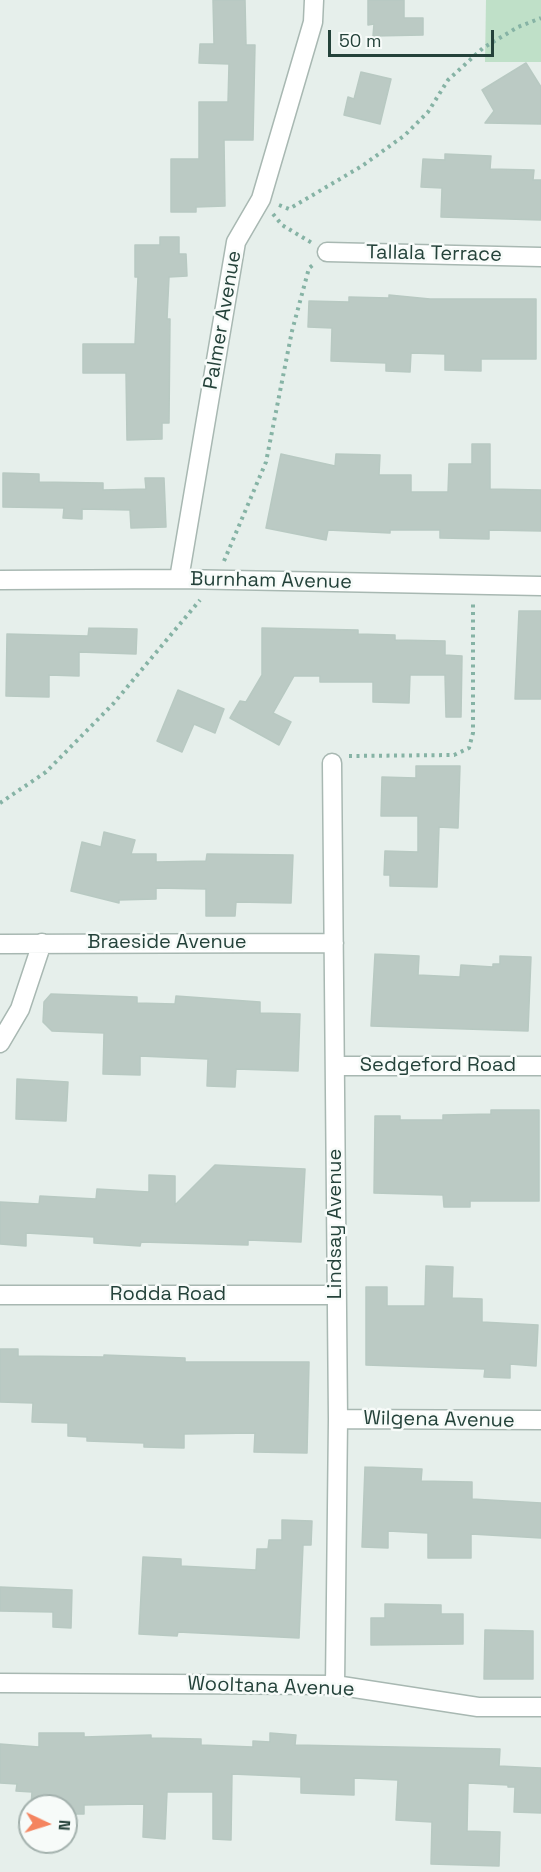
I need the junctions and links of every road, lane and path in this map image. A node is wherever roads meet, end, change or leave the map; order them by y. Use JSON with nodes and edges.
{"nodes":[{"id":1,"x":314,"y":0,"type":"edge"},
{"id":2,"x":541,"y":18,"type":"edge"},
{"id":3,"x":261,"y":199,"type":"junction"},
{"id":4,"x":282,"y":225,"type":"dead end"},
{"id":5,"x":327,"y":252,"type":"junction"},
{"id":6,"x":541,"y":256,"type":"edge"},
{"id":7,"x":178,"y":579,"type":"junction"},
{"id":8,"x":217,"y":579,"type":"junction"},
{"id":9,"x":0,"y":580,"type":"edge"},
{"id":10,"x":474,"y":585,"type":"junction"},
{"id":11,"x":541,"y":586,"type":"edge"},
{"id":12,"x":332,"y":763,"type":"joint"},
{"id":13,"x":0,"y":803,"type":"edge"},
{"id":14,"x":334,"y":942,"type":"junction"},
{"id":15,"x":42,"y":943,"type":"junction"},
{"id":16,"x":0,"y":944,"type":"edge"},
{"id":17,"x":0,"y":1043,"type":"edge"},
{"id":18,"x":335,"y":1066,"type":"junction"},
{"id":19,"x":541,"y":1066,"type":"edge"},
{"id":20,"x":0,"y":1295,"type":"edge"},
{"id":21,"x":337,"y":1295,"type":"junction"},
{"id":22,"x":338,"y":1419,"type":"junction"},
{"id":23,"x":541,"y":1420,"type":"edge"},
{"id":24,"x":0,"y":1683,"type":"edge"},
{"id":25,"x":334,"y":1685,"type":"junction"},
{"id":26,"x":541,"y":1707,"type":"edge"}],
"edges":[{"from":1,"to":3,"type":"street","name":"Palmer Avenue"},
{"from":2,"to":3,"type":"path"},
{"from":3,"to":7,"type":"street","name":"Palmer Avenue"},
{"from":4,"to":5,"type":"path"},
{"from":5,"to":6,"type":"street","name":"Tallala Terrace"},
{"from":5,"to":8,"type":"path"},
{"from":7,"to":8,"type":"street","name":"Burnham Avenue"},
{"from":7,"to":9,"type":"street","name":"Burnham Avenue"},
{"from":8,"to":10,"type":"street","name":"Burnham Avenue"},
{"from":8,"to":13,"type":"path"},
{"from":10,"to":11,"type":"street","name":"Burnham Avenue"},
{"from":10,"to":12,"type":"path"},
{"from":12,"to":14,"type":"street","name":"Lindsay Avenue"},
{"from":14,"to":15,"type":"street","name":"Braeside Avenue"},
{"from":14,"to":18,"type":"street","name":"Lindsay Avenue"},
{"from":15,"to":16,"type":"street","name":"Braeside Avenue"},
{"from":15,"to":17,"type":"street"},
{"from":18,"to":19,"type":"street","name":"Sedgeford Road"},
{"from":18,"to":21,"type":"street","name":"Lindsay Avenue"},
{"from":20,"to":21,"type":"street","name":"Rodda Road"},
{"from":21,"to":22,"type":"street","name":"Lindsay Avenue"},
{"from":22,"to":23,"type":"street","name":"Wilgena Avenue"},
{"from":22,"to":25,"type":"street","name":"Lindsay Avenue"},
{"from":24,"to":25,"type":"street","name":"Wooltana Avenue"},
{"from":25,"to":26,"type":"street","name":"Wooltana Avenue"}]}
